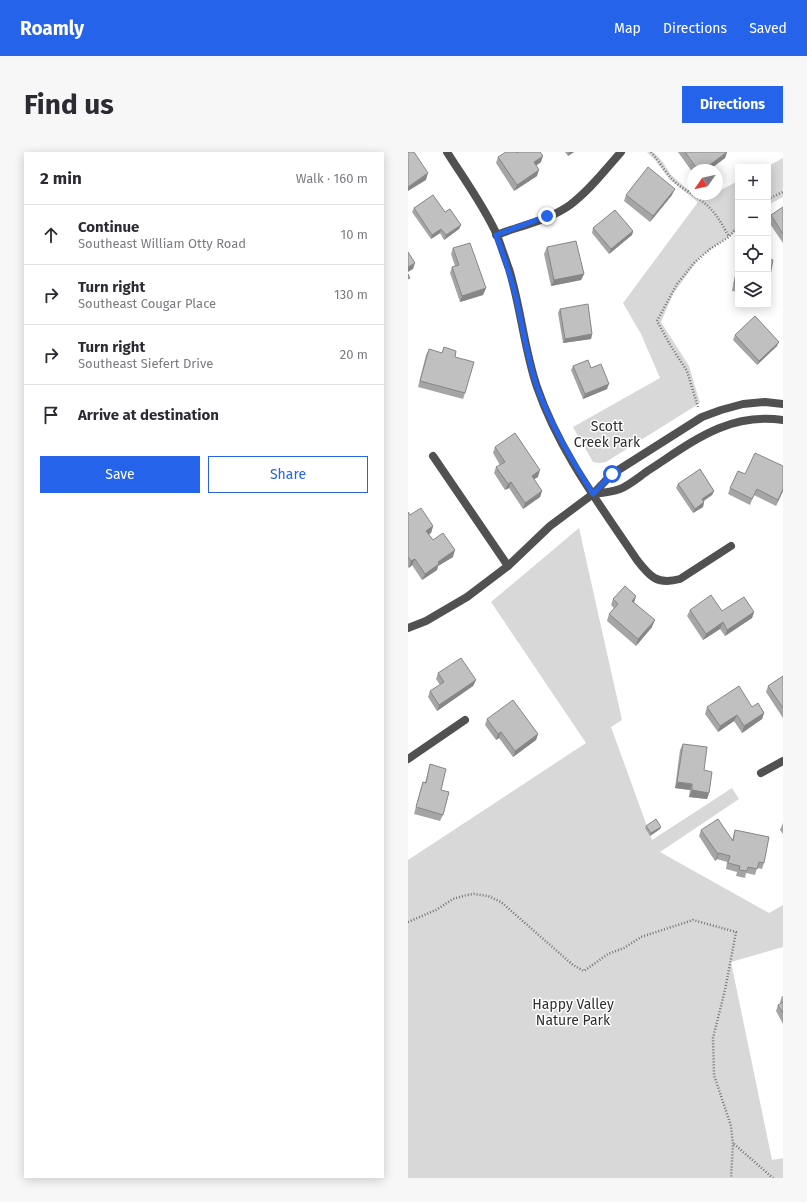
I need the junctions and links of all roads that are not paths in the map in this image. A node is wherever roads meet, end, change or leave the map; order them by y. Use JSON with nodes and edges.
{"nodes":[{"id":1,"x":447,"y":152,"type":"edge"},
{"id":2,"x":621,"y":152,"type":"edge"},
{"id":3,"x":496,"y":235,"type":"junction"},
{"id":4,"x":783,"y":404,"type":"edge"},
{"id":5,"x":783,"y":420,"type":"edge"},
{"id":6,"x":433,"y":456,"type":"dead end"},
{"id":7,"x":593,"y":494,"type":"junction"},
{"id":8,"x":731,"y":546,"type":"dead end"},
{"id":9,"x":508,"y":566,"type":"junction"},
{"id":10,"x":408,"y":628,"type":"edge"},
{"id":11,"x":465,"y":720,"type":"dead end"},
{"id":12,"x":408,"y":759,"type":"edge"},
{"id":13,"x":783,"y":761,"type":"edge"},
{"id":14,"x":761,"y":773,"type":"dead end"}],
"edges":[{"from":1,"to":3,"type":"street"},
{"from":2,"to":3,"type":"street"},
{"from":3,"to":7,"type":"street"},
{"from":4,"to":7,"type":"street"},
{"from":5,"to":7,"type":"street"},
{"from":6,"to":9,"type":"street"},
{"from":7,"to":8,"type":"street"},
{"from":7,"to":9,"type":"street"},
{"from":9,"to":10,"type":"street"},
{"from":11,"to":12,"type":"street"},
{"from":13,"to":14,"type":"street"}]}
